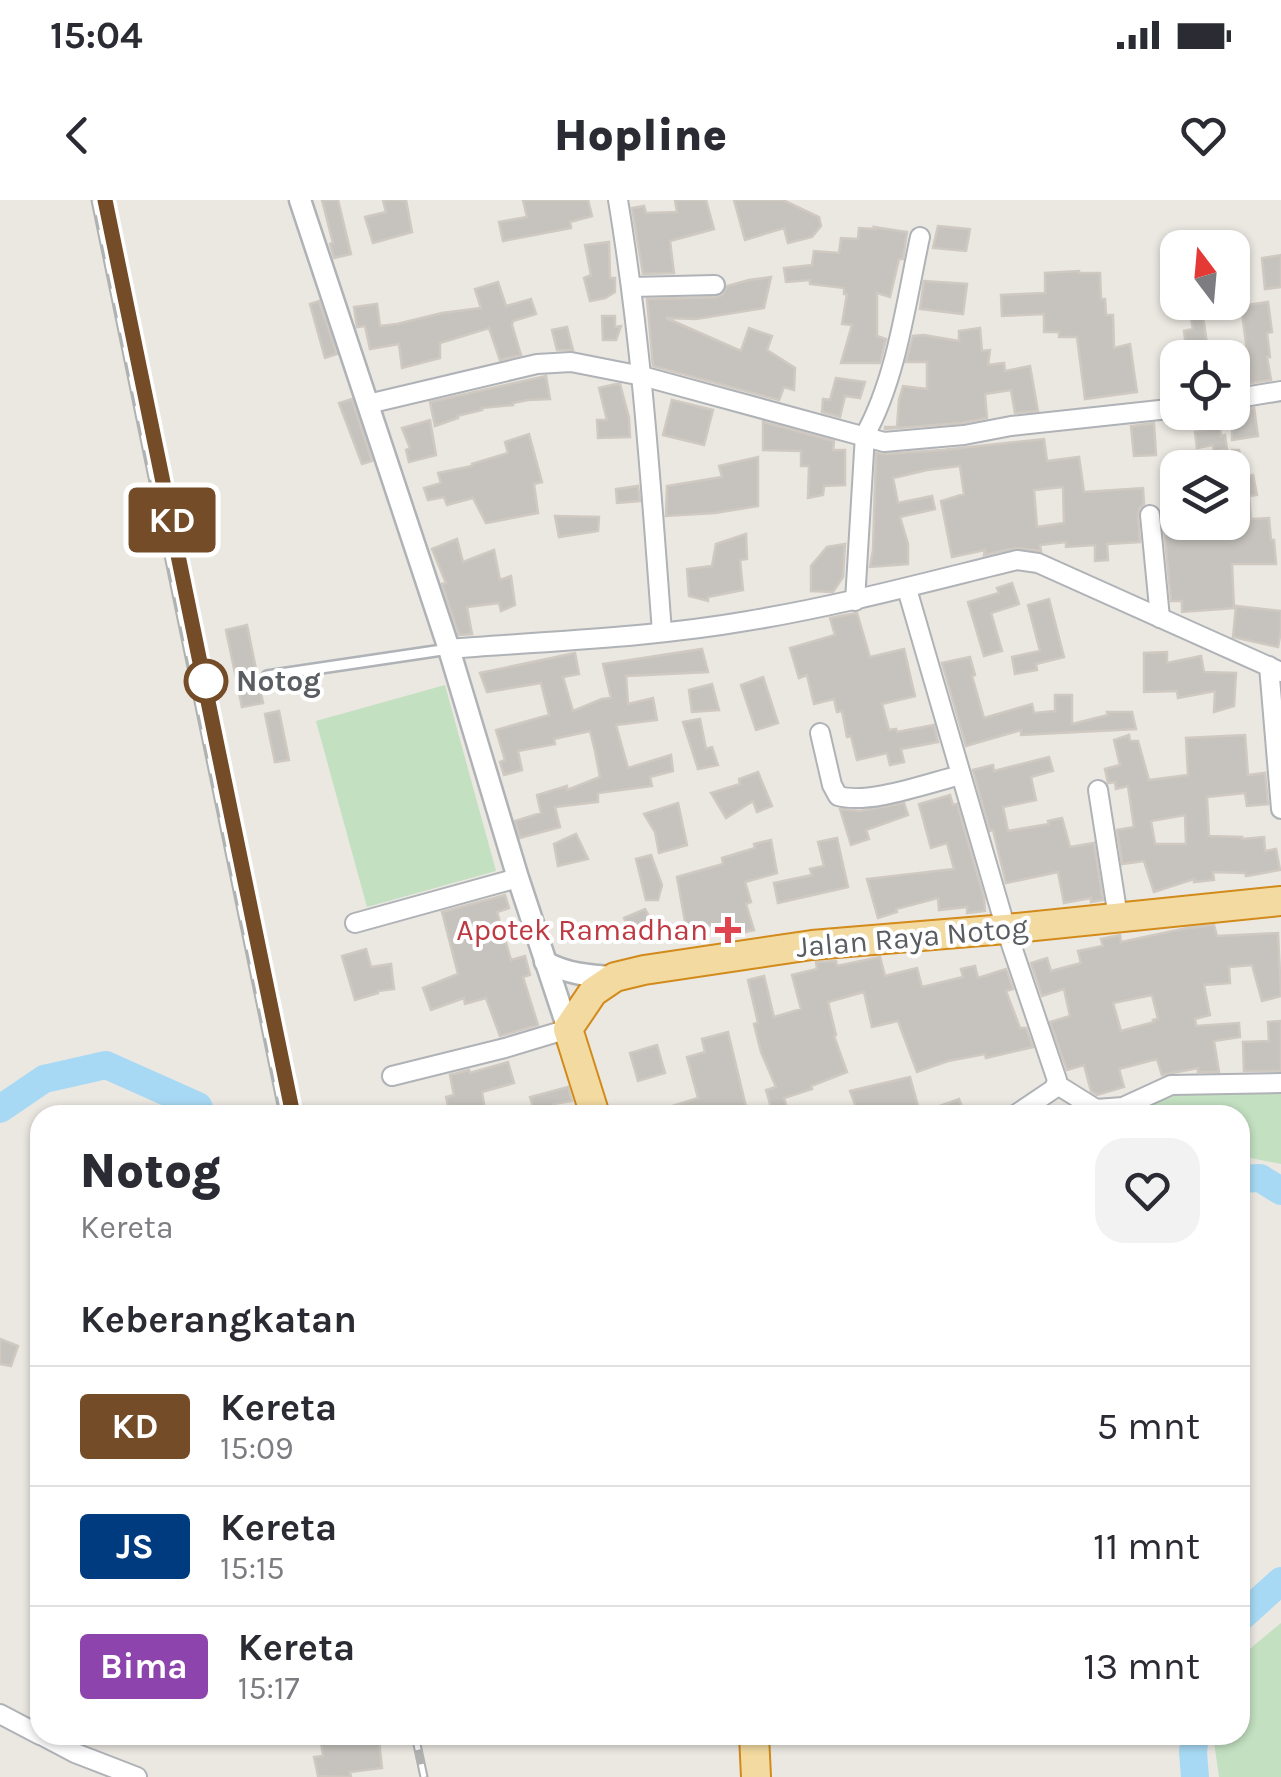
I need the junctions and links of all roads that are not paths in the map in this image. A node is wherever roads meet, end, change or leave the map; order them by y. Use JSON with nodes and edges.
{"nodes":[{"id":1,"x":300,"y":200,"type":"edge"},
{"id":2,"x":618,"y":200,"type":"edge"},
{"id":3,"x":920,"y":238,"type":"dead end"},
{"id":4,"x":714,"y":285,"type":"dead end"},
{"id":5,"x":632,"y":287,"type":"junction"},
{"id":6,"x":642,"y":376,"type":"junction"},
{"id":7,"x":1281,"y":391,"type":"edge"},
{"id":8,"x":1250,"y":397,"type":"edge"},
{"id":9,"x":368,"y":404,"type":"junction"},
{"id":10,"x":1160,"y":410,"type":"edge"},
{"id":11,"x":865,"y":435,"type":"junction"},
{"id":12,"x":1150,"y":515,"type":"dead end"},
{"id":13,"x":907,"y":589,"type":"junction"},
{"id":14,"x":855,"y":601,"type":"junction"},
{"id":15,"x":1160,"y":618,"type":"junction"},
{"id":16,"x":662,"y":632,"type":"junction"},
{"id":17,"x":448,"y":649,"type":"junction"},
{"id":18,"x":1275,"y":669,"type":"edge"},
{"id":19,"x":267,"y":676,"type":"dead end"},
{"id":20,"x":820,"y":733,"type":"dead end"},
{"id":21,"x":961,"y":775,"type":"junction"},
{"id":22,"x":1098,"y":790,"type":"dead end"},
{"id":23,"x":1281,"y":809,"type":"edge"},
{"id":24,"x":518,"y":878,"type":"junction"},
{"id":25,"x":1281,"y":901,"type":"edge"},
{"id":26,"x":1118,"y":917,"type":"junction"},
{"id":27,"x":355,"y":922,"type":"dead end"},
{"id":28,"x":1006,"y":930,"type":"junction"},
{"id":29,"x":545,"y":962,"type":"junction"},
{"id":30,"x":615,"y":977,"type":"junction"},
{"id":31,"x":568,"y":1029,"type":"junction"},
{"id":32,"x":392,"y":1076,"type":"dead end"},
{"id":33,"x":1281,"y":1083,"type":"edge"},
{"id":34,"x":1056,"y":1084,"type":"junction"},
{"id":35,"x":592,"y":1105,"type":"edge"},
{"id":36,"x":1030,"y":1105,"type":"edge"},
{"id":37,"x":1088,"y":1105,"type":"edge"},
{"id":38,"x":1127,"y":1105,"type":"edge"},
{"id":39,"x":0,"y":1714,"type":"edge"},
{"id":40,"x":30,"y":1730,"type":"edge"},
{"id":41,"x":61,"y":1745,"type":"edge"},
{"id":42,"x":137,"y":1777,"type":"edge"}],
"edges":[{"from":1,"to":9,"type":"street"},
{"from":2,"to":5,"type":"street"},
{"from":3,"to":11,"type":"street"},
{"from":4,"to":5,"type":"street"},
{"from":5,"to":6,"type":"street"},
{"from":6,"to":9,"type":"street"},
{"from":6,"to":11,"type":"street"},
{"from":6,"to":16,"type":"street"},
{"from":7,"to":8,"type":"street"},
{"from":9,"to":17,"type":"street"},
{"from":10,"to":11,"type":"street"},
{"from":11,"to":14,"type":"street"},
{"from":12,"to":15,"type":"street"},
{"from":13,"to":14,"type":"street"},
{"from":13,"to":15,"type":"street"},
{"from":13,"to":21,"type":"street"},
{"from":14,"to":16,"type":"street"},
{"from":15,"to":18,"type":"street"},
{"from":16,"to":17,"type":"street"},
{"from":17,"to":19,"type":"lane"},
{"from":17,"to":24,"type":"street"},
{"from":18,"to":23,"type":"street"},
{"from":20,"to":21,"type":"street"},
{"from":21,"to":28,"type":"street"},
{"from":22,"to":26,"type":"street"},
{"from":24,"to":27,"type":"street"},
{"from":24,"to":29,"type":"street"},
{"from":25,"to":26,"type":"highway","name":"Jalan Raya Notog"},
{"from":26,"to":28,"type":"highway","name":"Jalan Raya Notog"},
{"from":28,"to":30,"type":"highway","name":"Jalan Raya Notog"},
{"from":28,"to":34,"type":"street"},
{"from":29,"to":30,"type":"street"},
{"from":29,"to":31,"type":"street"},
{"from":30,"to":31,"type":"highway"},
{"from":31,"to":32,"type":"street"},
{"from":31,"to":35,"type":"highway"},
{"from":33,"to":38,"type":"street"},
{"from":34,"to":36,"type":"street"},
{"from":34,"to":37,"type":"street"},
{"from":39,"to":40,"type":"street"},
{"from":41,"to":42,"type":"street"}]}
